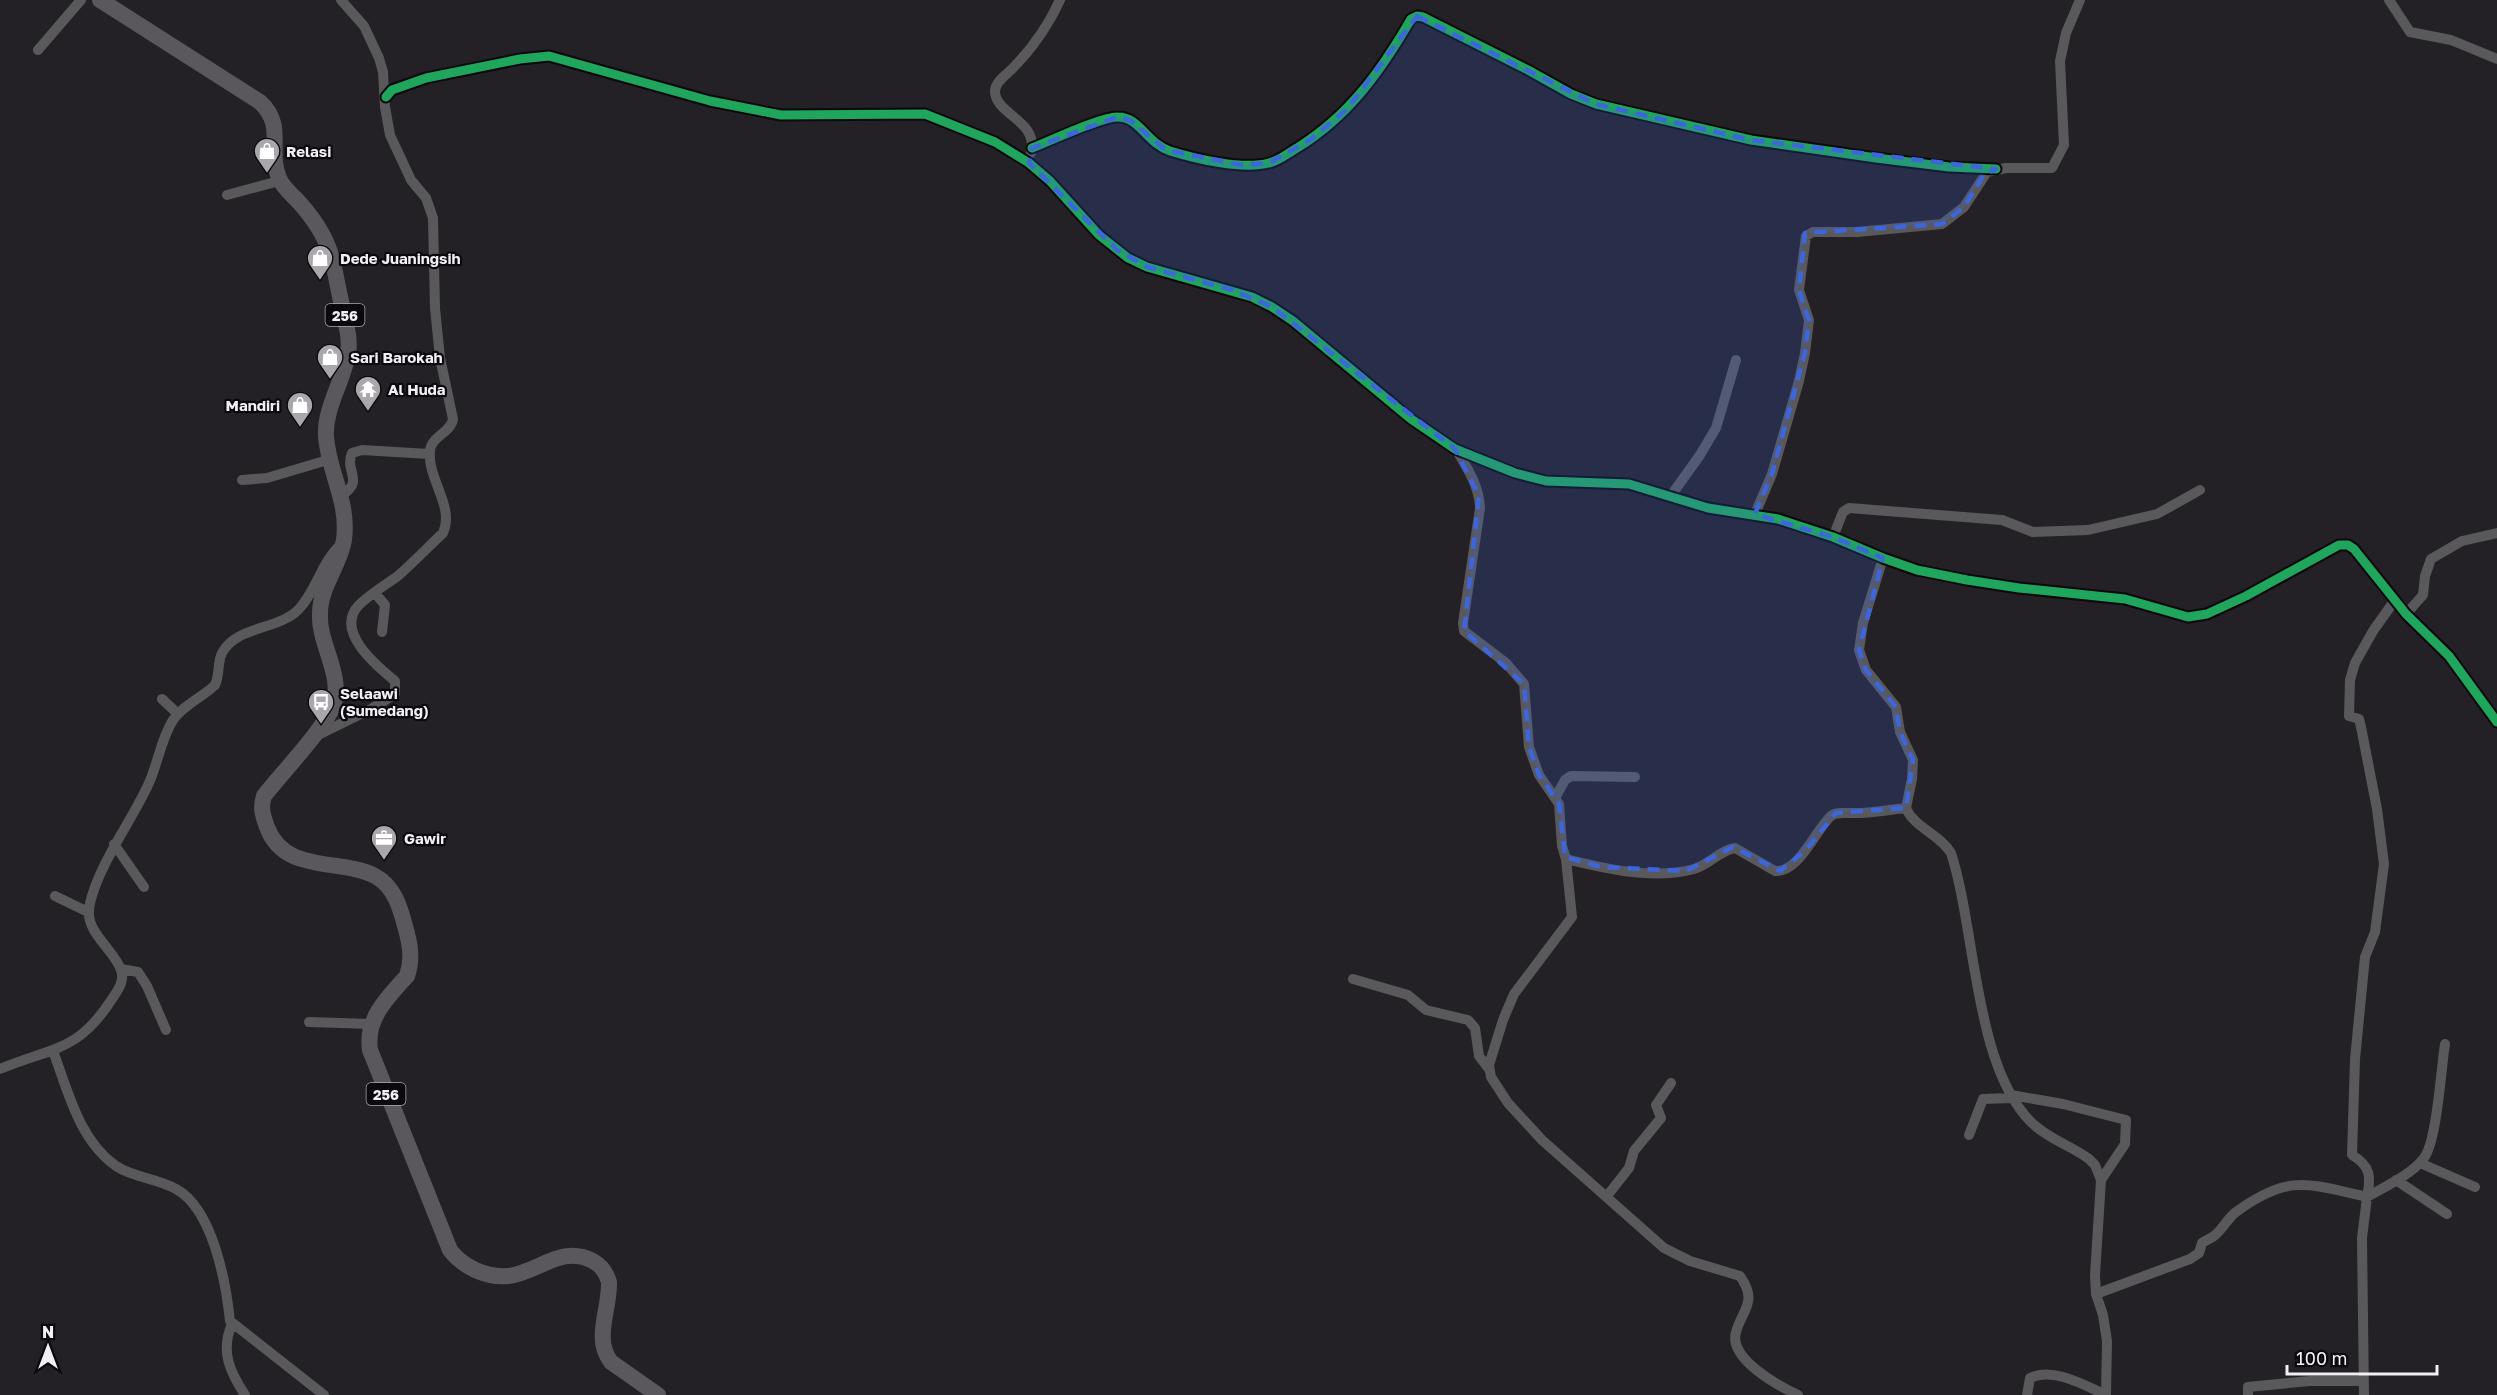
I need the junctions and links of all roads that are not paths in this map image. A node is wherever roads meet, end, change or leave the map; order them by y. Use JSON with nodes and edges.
{"nodes":[{"id":1,"x":81,"y":0,"type":"edge"},
{"id":2,"x":100,"y":0,"type":"edge"},
{"id":3,"x":341,"y":0,"type":"edge"},
{"id":4,"x":1060,"y":0,"type":"edge"},
{"id":5,"x":2080,"y":0,"type":"edge"},
{"id":6,"x":2389,"y":0,"type":"edge"},
{"id":7,"x":38,"y":50,"type":"dead end"},
{"id":8,"x":2497,"y":59,"type":"edge"},
{"id":9,"x":386,"y":97,"type":"junction"},
{"id":10,"x":1032,"y":148,"type":"junction"},
{"id":11,"x":1029,"y":163,"type":"junction"},
{"id":12,"x":1996,"y":169,"type":"junction"},
{"id":13,"x":279,"y":181,"type":"junction"},
{"id":14,"x":227,"y":195,"type":"dead end"},
{"id":15,"x":1736,"y":360,"type":"dead end"},
{"id":16,"x":1455,"y":449,"type":"junction"},
{"id":17,"x":429,"y":454,"type":"junction"},
{"id":18,"x":331,"y":459,"type":"junction"},
{"id":19,"x":242,"y":480,"type":"dead end"},
{"id":20,"x":2200,"y":490,"type":"dead end"},
{"id":21,"x":342,"y":495,"type":"junction"},
{"id":22,"x":1670,"y":497,"type":"junction"},
{"id":23,"x":1755,"y":514,"type":"junction"},
{"id":24,"x":2497,"y":533,"type":"edge"},
{"id":25,"x":1833,"y":537,"type":"junction"},
{"id":26,"x":344,"y":542,"type":"junction"},
{"id":27,"x":1883,"y":558,"type":"junction"},
{"id":28,"x":375,"y":593,"type":"junction"},
{"id":29,"x":2395,"y":600,"type":"junction"},
{"id":30,"x":2406,"y":614,"type":"junction"},
{"id":31,"x":382,"y":632,"type":"dead end"},
{"id":32,"x":162,"y":699,"type":"dead end"},
{"id":33,"x":178,"y":714,"type":"junction"},
{"id":34,"x":2497,"y":722,"type":"edge"},
{"id":35,"x":309,"y":739,"type":"junction"},
{"id":36,"x":1635,"y":777,"type":"dead end"},
{"id":37,"x":1555,"y":798,"type":"junction"},
{"id":38,"x":1906,"y":808,"type":"junction"},
{"id":39,"x":114,"y":844,"type":"junction"},
{"id":40,"x":1566,"y":859,"type":"junction"},
{"id":41,"x":144,"y":887,"type":"dead end"},
{"id":42,"x":55,"y":896,"type":"dead end"},
{"id":43,"x":88,"y":912,"type":"junction"},
{"id":44,"x":121,"y":969,"type":"junction"},
{"id":45,"x":1353,"y":979,"type":"dead end"},
{"id":46,"x":309,"y":1022,"type":"dead end"},
{"id":47,"x":371,"y":1024,"type":"junction"},
{"id":48,"x":166,"y":1030,"type":"dead end"},
{"id":49,"x":2445,"y":1044,"type":"dead end"},
{"id":50,"x":52,"y":1051,"type":"junction"},
{"id":51,"x":0,"y":1069,"type":"edge"},
{"id":52,"x":1489,"y":1069,"type":"junction"},
{"id":53,"x":1671,"y":1083,"type":"dead end"},
{"id":54,"x":2011,"y":1096,"type":"junction"},
{"id":55,"x":1969,"y":1136,"type":"dead end"},
{"id":56,"x":2420,"y":1162,"type":"junction"},
{"id":57,"x":2101,"y":1180,"type":"junction"},
{"id":58,"x":2396,"y":1180,"type":"junction"},
{"id":59,"x":2475,"y":1187,"type":"dead end"},
{"id":60,"x":1607,"y":1196,"type":"junction"},
{"id":61,"x":2367,"y":1197,"type":"junction"},
{"id":62,"x":2447,"y":1214,"type":"dead end"},
{"id":63,"x":2096,"y":1294,"type":"junction"},
{"id":64,"x":232,"y":1323,"type":"junction"},
{"id":65,"x":2364,"y":1381,"type":"junction"},
{"id":66,"x":245,"y":1395,"type":"edge"},
{"id":67,"x":324,"y":1395,"type":"edge"},
{"id":68,"x":658,"y":1395,"type":"edge"},
{"id":69,"x":1798,"y":1395,"type":"edge"},
{"id":70,"x":2027,"y":1395,"type":"edge"},
{"id":71,"x":2106,"y":1395,"type":"edge"},
{"id":72,"x":2248,"y":1395,"type":"edge"},
{"id":73,"x":2364,"y":1395,"type":"edge"}],
"edges":[{"from":1,"to":7,"type":"street"},
{"from":2,"to":13,"type":"main road"},
{"from":3,"to":9,"type":"street"},
{"from":4,"to":10,"type":"street"},
{"from":5,"to":12,"type":"street"},
{"from":6,"to":8,"type":"street"},
{"from":9,"to":11,"type":"street"},
{"from":9,"to":17,"type":"street"},
{"from":10,"to":11,"type":"street"},
{"from":10,"to":12,"type":"street"},
{"from":11,"to":16,"type":"street"},
{"from":12,"to":23,"type":"street"},
{"from":13,"to":14,"type":"street"},
{"from":13,"to":18,"type":"main road","number":"256"},
{"from":15,"to":22,"type":"street"},
{"from":16,"to":22,"type":"street"},
{"from":16,"to":37,"type":"street"},
{"from":17,"to":21,"type":"street"},
{"from":17,"to":28,"type":"street"},
{"from":18,"to":19,"type":"street"},
{"from":18,"to":21,"type":"main road","number":"256"},
{"from":20,"to":25,"type":"street"},
{"from":21,"to":26,"type":"main road","number":"256"},
{"from":22,"to":23,"type":"street"},
{"from":23,"to":25,"type":"street"},
{"from":24,"to":30,"type":"street"},
{"from":25,"to":27,"type":"street"},
{"from":26,"to":33,"type":"street"},
{"from":26,"to":35,"type":"main road","number":"256"},
{"from":27,"to":29,"type":"street"},
{"from":27,"to":38,"type":"street"},
{"from":28,"to":31,"type":"street"},
{"from":28,"to":35,"type":"street"},
{"from":29,"to":30,"type":"street"},
{"from":29,"to":61,"type":"street"},
{"from":30,"to":34,"type":"street"},
{"from":32,"to":33,"type":"street"},
{"from":33,"to":39,"type":"street"},
{"from":35,"to":47,"type":"main road","number":"256"},
{"from":36,"to":37,"type":"street"},
{"from":37,"to":40,"type":"street"},
{"from":38,"to":40,"type":"street"},
{"from":38,"to":54,"type":"street"},
{"from":39,"to":41,"type":"street"},
{"from":39,"to":43,"type":"street"},
{"from":40,"to":52,"type":"street"},
{"from":42,"to":43,"type":"street"},
{"from":43,"to":44,"type":"street"},
{"from":44,"to":48,"type":"street"},
{"from":44,"to":50,"type":"street"},
{"from":45,"to":52,"type":"street"},
{"from":46,"to":47,"type":"street"},
{"from":47,"to":68,"type":"main road","number":"256"},
{"from":49,"to":56,"type":"street"},
{"from":50,"to":51,"type":"street"},
{"from":50,"to":64,"type":"street"},
{"from":52,"to":60,"type":"street"},
{"from":53,"to":60,"type":"street"},
{"from":54,"to":55,"type":"street"},
{"from":54,"to":57,"type":"street"},
{"from":54,"to":57,"type":"street"},
{"from":56,"to":58,"type":"street"},
{"from":56,"to":59,"type":"street"},
{"from":57,"to":63,"type":"street"},
{"from":58,"to":61,"type":"street"},
{"from":58,"to":62,"type":"street"},
{"from":60,"to":69,"type":"street"},
{"from":61,"to":63,"type":"street"},
{"from":61,"to":65,"type":"street"},
{"from":63,"to":71,"type":"street"},
{"from":64,"to":66,"type":"street"},
{"from":64,"to":67,"type":"street"},
{"from":65,"to":72,"type":"street"},
{"from":65,"to":73,"type":"street"},
{"from":70,"to":71,"type":"street"}]}
